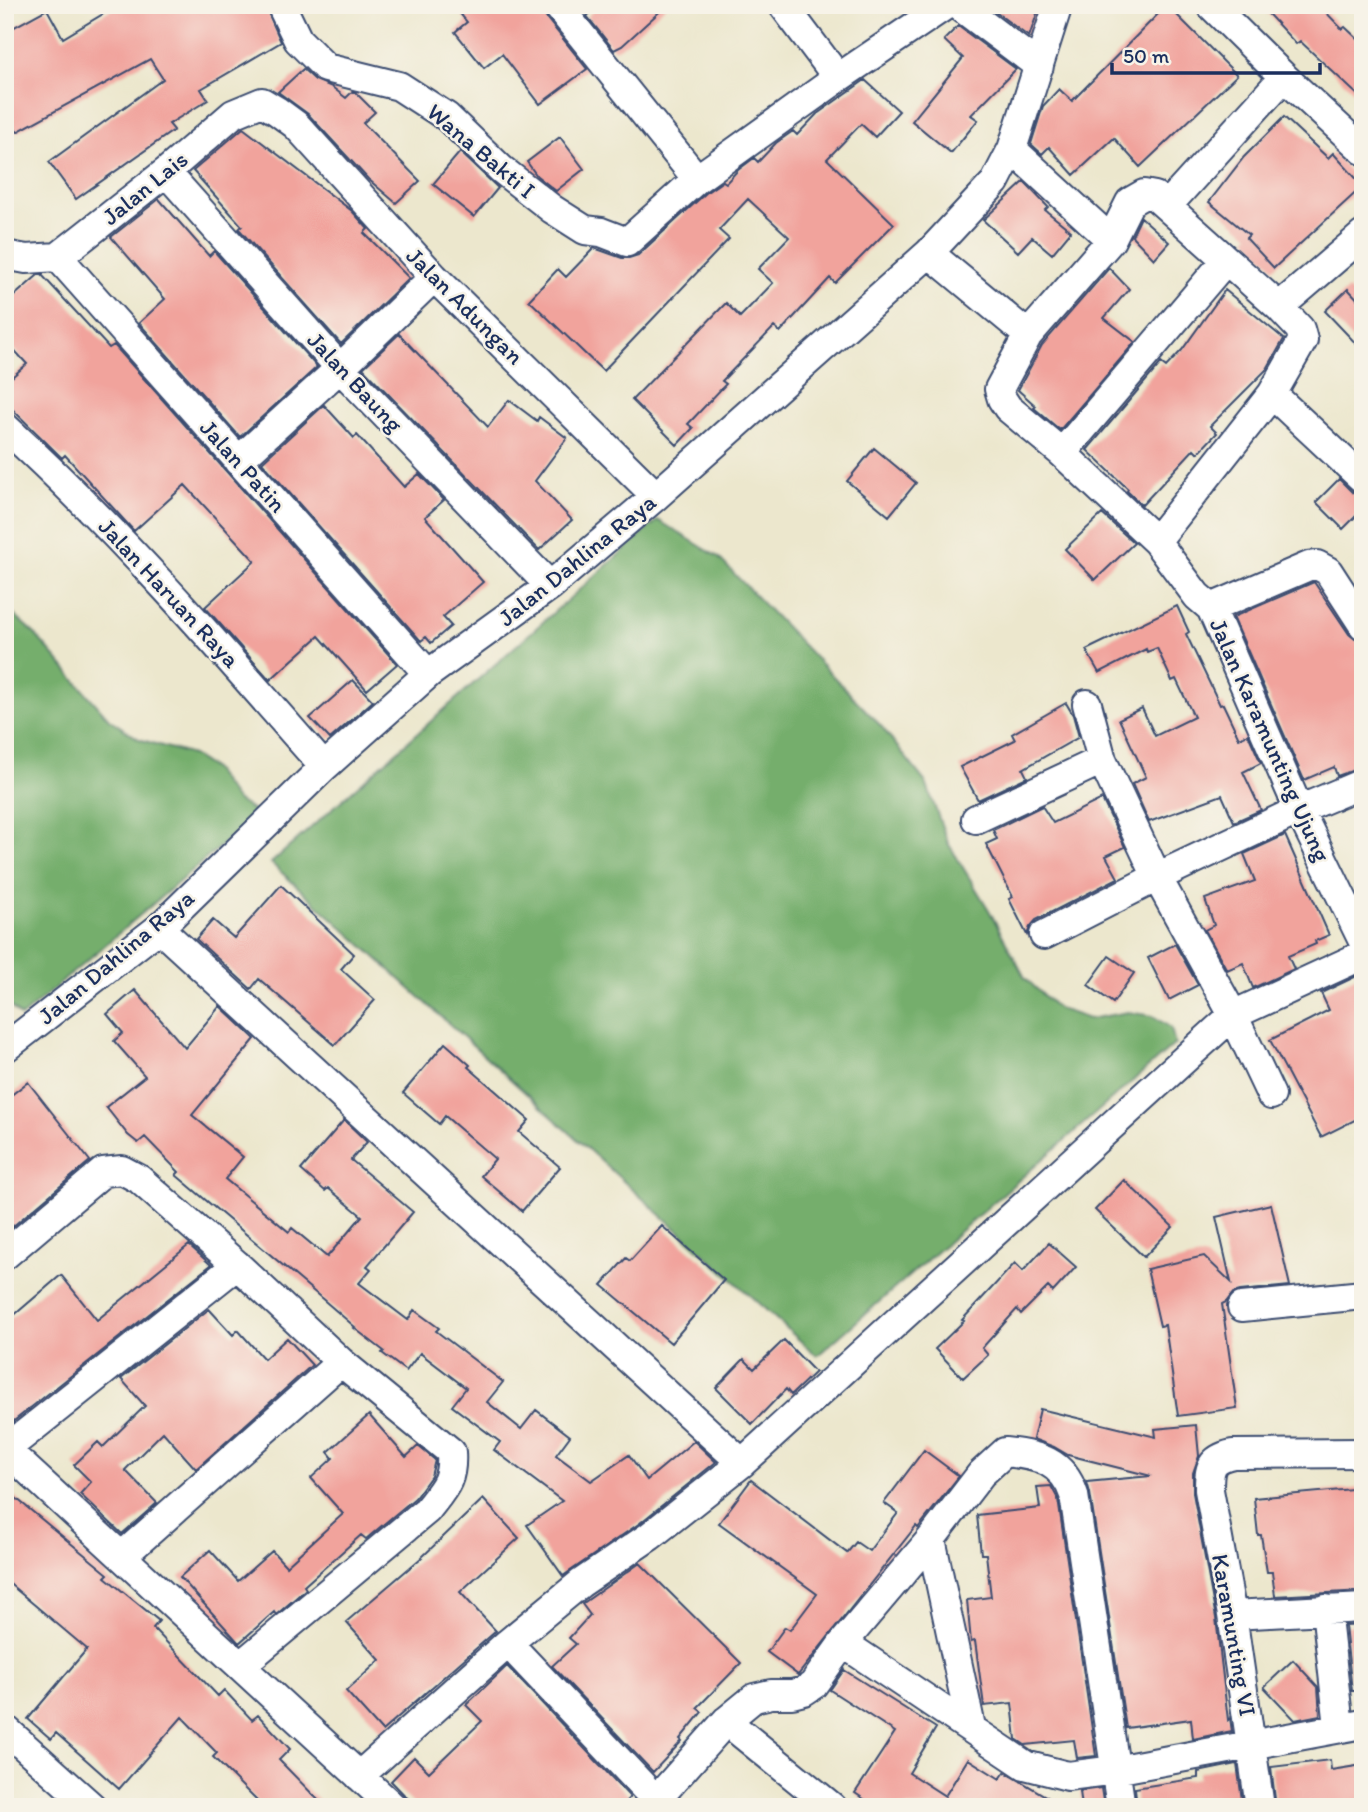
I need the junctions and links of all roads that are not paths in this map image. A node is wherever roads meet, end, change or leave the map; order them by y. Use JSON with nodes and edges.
{"nodes":[{"id":1,"x":281,"y":5,"type":"edge"},
{"id":2,"x":557,"y":5,"type":"edge"},
{"id":3,"x":783,"y":5,"type":"edge"},
{"id":4,"x":946,"y":5,"type":"edge"},
{"id":5,"x":958,"y":5,"type":"edge"},
{"id":6,"x":1058,"y":5,"type":"edge"},
{"id":7,"x":1211,"y":5,"type":"edge"},
{"id":8,"x":1039,"y":66,"type":"junction"},
{"id":9,"x":1284,"y":77,"type":"junction"},
{"id":10,"x":838,"y":78,"type":"junction"},
{"id":11,"x":277,"y":111,"type":"joint"},
{"id":12,"x":1012,"y":149,"type":"junction"},
{"id":13,"x":1363,"y":150,"type":"edge"},
{"id":14,"x":166,"y":173,"type":"junction"},
{"id":15,"x":697,"y":179,"type":"junction"},
{"id":16,"x":1167,"y":206,"type":"junction"},
{"id":17,"x":1363,"y":235,"type":"edge"},
{"id":18,"x":1111,"y":240,"type":"junction"},
{"id":19,"x":929,"y":253,"type":"junction"},
{"id":20,"x":5,"y":255,"type":"edge"},
{"id":21,"x":58,"y":257,"type":"junction"},
{"id":22,"x":1226,"y":260,"type":"junction"},
{"id":23,"x":434,"y":277,"type":"junction"},
{"id":24,"x":1279,"y":307,"type":"junction"},
{"id":25,"x":1028,"y":335,"type":"junction"},
{"id":26,"x":340,"y":368,"type":"junction"},
{"id":27,"x":1272,"y":394,"type":"junction"},
{"id":28,"x":5,"y":427,"type":"edge"},
{"id":29,"x":1062,"y":453,"type":"junction"},
{"id":30,"x":238,"y":461,"type":"junction"},
{"id":31,"x":1363,"y":479,"type":"edge"},
{"id":32,"x":656,"y":496,"type":"junction"},
{"id":33,"x":1156,"y":541,"type":"junction"},
{"id":34,"x":550,"y":586,"type":"junction"},
{"id":35,"x":1211,"y":608,"type":"junction"},
{"id":36,"x":1363,"y":625,"type":"edge"},
{"id":37,"x":428,"y":674,"type":"junction"},
{"id":38,"x":1087,"y":704,"type":"dead end"},
{"id":39,"x":1102,"y":760,"type":"junction"},
{"id":40,"x":324,"y":767,"type":"junction"},
{"id":41,"x":1363,"y":783,"type":"edge"},
{"id":42,"x":1298,"y":810,"type":"junction"},
{"id":43,"x":976,"y":819,"type":"dead end"},
{"id":44,"x":1157,"y":877,"type":"junction"},
{"id":45,"x":159,"y":928,"type":"junction"},
{"id":46,"x":1044,"y":935,"type":"dead end"},
{"id":47,"x":1363,"y":941,"type":"edge"},
{"id":48,"x":1363,"y":955,"type":"edge"},
{"id":49,"x":1233,"y":1015,"type":"junction"},
{"id":50,"x":5,"y":1048,"type":"edge"},
{"id":51,"x":1271,"y":1095,"type":"dead end"},
{"id":52,"x":5,"y":1255,"type":"edge"},
{"id":53,"x":237,"y":1265,"type":"junction"},
{"id":54,"x":1363,"y":1295,"type":"edge"},
{"id":55,"x":1242,"y":1307,"type":"dead end"},
{"id":56,"x":341,"y":1363,"type":"junction"},
{"id":57,"x":6,"y":1449,"type":"edge"},
{"id":58,"x":1363,"y":1453,"type":"edge"},
{"id":59,"x":742,"y":1463,"type":"junction"},
{"id":60,"x":930,"y":1539,"type":"junction"},
{"id":61,"x":122,"y":1556,"type":"junction"},
{"id":62,"x":1363,"y":1608,"type":"edge"},
{"id":63,"x":1326,"y":1609,"type":"junction"},
{"id":64,"x":1232,"y":1615,"type":"junction"},
{"id":65,"x":508,"y":1643,"type":"junction"},
{"id":66,"x":843,"y":1643,"type":"junction"},
{"id":67,"x":241,"y":1665,"type":"junction"},
{"id":68,"x":726,"y":1721,"type":"junction"},
{"id":69,"x":1351,"y":1726,"type":"edge"},
{"id":70,"x":971,"y":1727,"type":"junction"},
{"id":71,"x":5,"y":1729,"type":"edge"},
{"id":72,"x":1253,"y":1744,"type":"junction"},
{"id":73,"x":1115,"y":1770,"type":"junction"},
{"id":74,"x":359,"y":1776,"type":"junction"},
{"id":75,"x":653,"y":1803,"type":"edge"},
{"id":76,"x":92,"y":1807,"type":"edge"},
{"id":77,"x":393,"y":1807,"type":"edge"},
{"id":78,"x":832,"y":1807,"type":"edge"},
{"id":79,"x":1121,"y":1807,"type":"edge"},
{"id":80,"x":1260,"y":1807,"type":"edge"}],
"edges":[{"from":1,"to":15,"type":"street","name":"Wana Bakti I"},
{"from":2,"to":15,"type":"street"},
{"from":3,"to":10,"type":"street"},
{"from":4,"to":10,"type":"street"},
{"from":5,"to":8,"type":"street"},
{"from":6,"to":8,"type":"street","name":"Jalan Dahlina Raya"},
{"from":7,"to":9,"type":"street"},
{"from":8,"to":12,"type":"street","name":"Jalan Dahlina Raya"},
{"from":9,"to":13,"type":"street"},
{"from":9,"to":16,"type":"street"},
{"from":10,"to":15,"type":"street"},
{"from":11,"to":14,"type":"street","name":"Jalan Lais"},
{"from":11,"to":23,"type":"street","name":"Jalan Adungan"},
{"from":12,"to":18,"type":"street"},
{"from":12,"to":19,"type":"street","name":"Jalan Dahlina Raya"},
{"from":14,"to":21,"type":"street","name":"Jalan Lais"},
{"from":14,"to":26,"type":"street","name":"Jalan Baung"},
{"from":16,"to":18,"type":"street","name":"Jalan Karamunting Ujung"},
{"from":16,"to":22,"type":"street"},
{"from":17,"to":24,"type":"street"},
{"from":18,"to":25,"type":"street","name":"Jalan Karamunting Ujung"},
{"from":19,"to":25,"type":"street"},
{"from":19,"to":32,"type":"street","name":"Jalan Dahlina Raya"},
{"from":20,"to":21,"type":"street"},
{"from":21,"to":30,"type":"street","name":"Jalan Patin"},
{"from":22,"to":24,"type":"street"},
{"from":22,"to":29,"type":"street"},
{"from":23,"to":26,"type":"street"},
{"from":23,"to":32,"type":"street","name":"Jalan Adungan"},
{"from":24,"to":27,"type":"street"},
{"from":25,"to":29,"type":"street","name":"Jalan Karamunting Ujung"},
{"from":26,"to":30,"type":"street"},
{"from":26,"to":34,"type":"street","name":"Jalan Baung"},
{"from":27,"to":31,"type":"street"},
{"from":27,"to":33,"type":"street"},
{"from":28,"to":40,"type":"street","name":"Jalan Haruan Raya"},
{"from":29,"to":33,"type":"street","name":"Jalan Karamunting Ujung"},
{"from":30,"to":37,"type":"street","name":"Jalan Patin"},
{"from":32,"to":34,"type":"street","name":"Jalan Dahlina Raya"},
{"from":33,"to":35,"type":"street","name":"Jalan Karamunting Ujung"},
{"from":34,"to":37,"type":"street","name":"Jalan Dahlina Raya"},
{"from":35,"to":36,"type":"street"},
{"from":35,"to":42,"type":"street","name":"Jalan Karamunting Ujung"},
{"from":37,"to":40,"type":"street","name":"Jalan Dahlina Raya"},
{"from":38,"to":39,"type":"street"},
{"from":39,"to":43,"type":"street"},
{"from":39,"to":44,"type":"street"},
{"from":40,"to":45,"type":"street","name":"Jalan Dahlina Raya"},
{"from":41,"to":42,"type":"street"},
{"from":42,"to":44,"type":"street"},
{"from":42,"to":47,"type":"street","name":"Jalan Karamunting Ujung"},
{"from":44,"to":46,"type":"street"},
{"from":44,"to":49,"type":"street"},
{"from":45,"to":50,"type":"street","name":"Jalan Dahlina Raya"},
{"from":45,"to":59,"type":"street"},
{"from":48,"to":49,"type":"street"},
{"from":49,"to":51,"type":"street"},
{"from":49,"to":59,"type":"street"},
{"from":52,"to":53,"type":"street"},
{"from":53,"to":56,"type":"street"},
{"from":53,"to":57,"type":"street"},
{"from":54,"to":55,"type":"street"},
{"from":56,"to":61,"type":"street"},
{"from":56,"to":67,"type":"street"},
{"from":57,"to":61,"type":"street"},
{"from":58,"to":64,"type":"street","name":"Karamunting VI"},
{"from":59,"to":65,"type":"street"},
{"from":60,"to":66,"type":"street"},
{"from":60,"to":70,"type":"street"},
{"from":60,"to":73,"type":"street"},
{"from":61,"to":67,"type":"street"},
{"from":62,"to":63,"type":"street"},
{"from":63,"to":64,"type":"street"},
{"from":63,"to":69,"type":"street"},
{"from":64,"to":72,"type":"street","name":"Karamunting VI"},
{"from":65,"to":74,"type":"street"},
{"from":65,"to":75,"type":"street"},
{"from":66,"to":68,"type":"street"},
{"from":66,"to":70,"type":"street"},
{"from":67,"to":74,"type":"street"},
{"from":68,"to":75,"type":"street"},
{"from":68,"to":78,"type":"street"},
{"from":69,"to":72,"type":"street"},
{"from":70,"to":73,"type":"street"},
{"from":71,"to":76,"type":"street"},
{"from":72,"to":73,"type":"street"},
{"from":72,"to":80,"type":"street","name":"Karamunting VI"},
{"from":73,"to":79,"type":"street"},
{"from":74,"to":77,"type":"street"}]}
